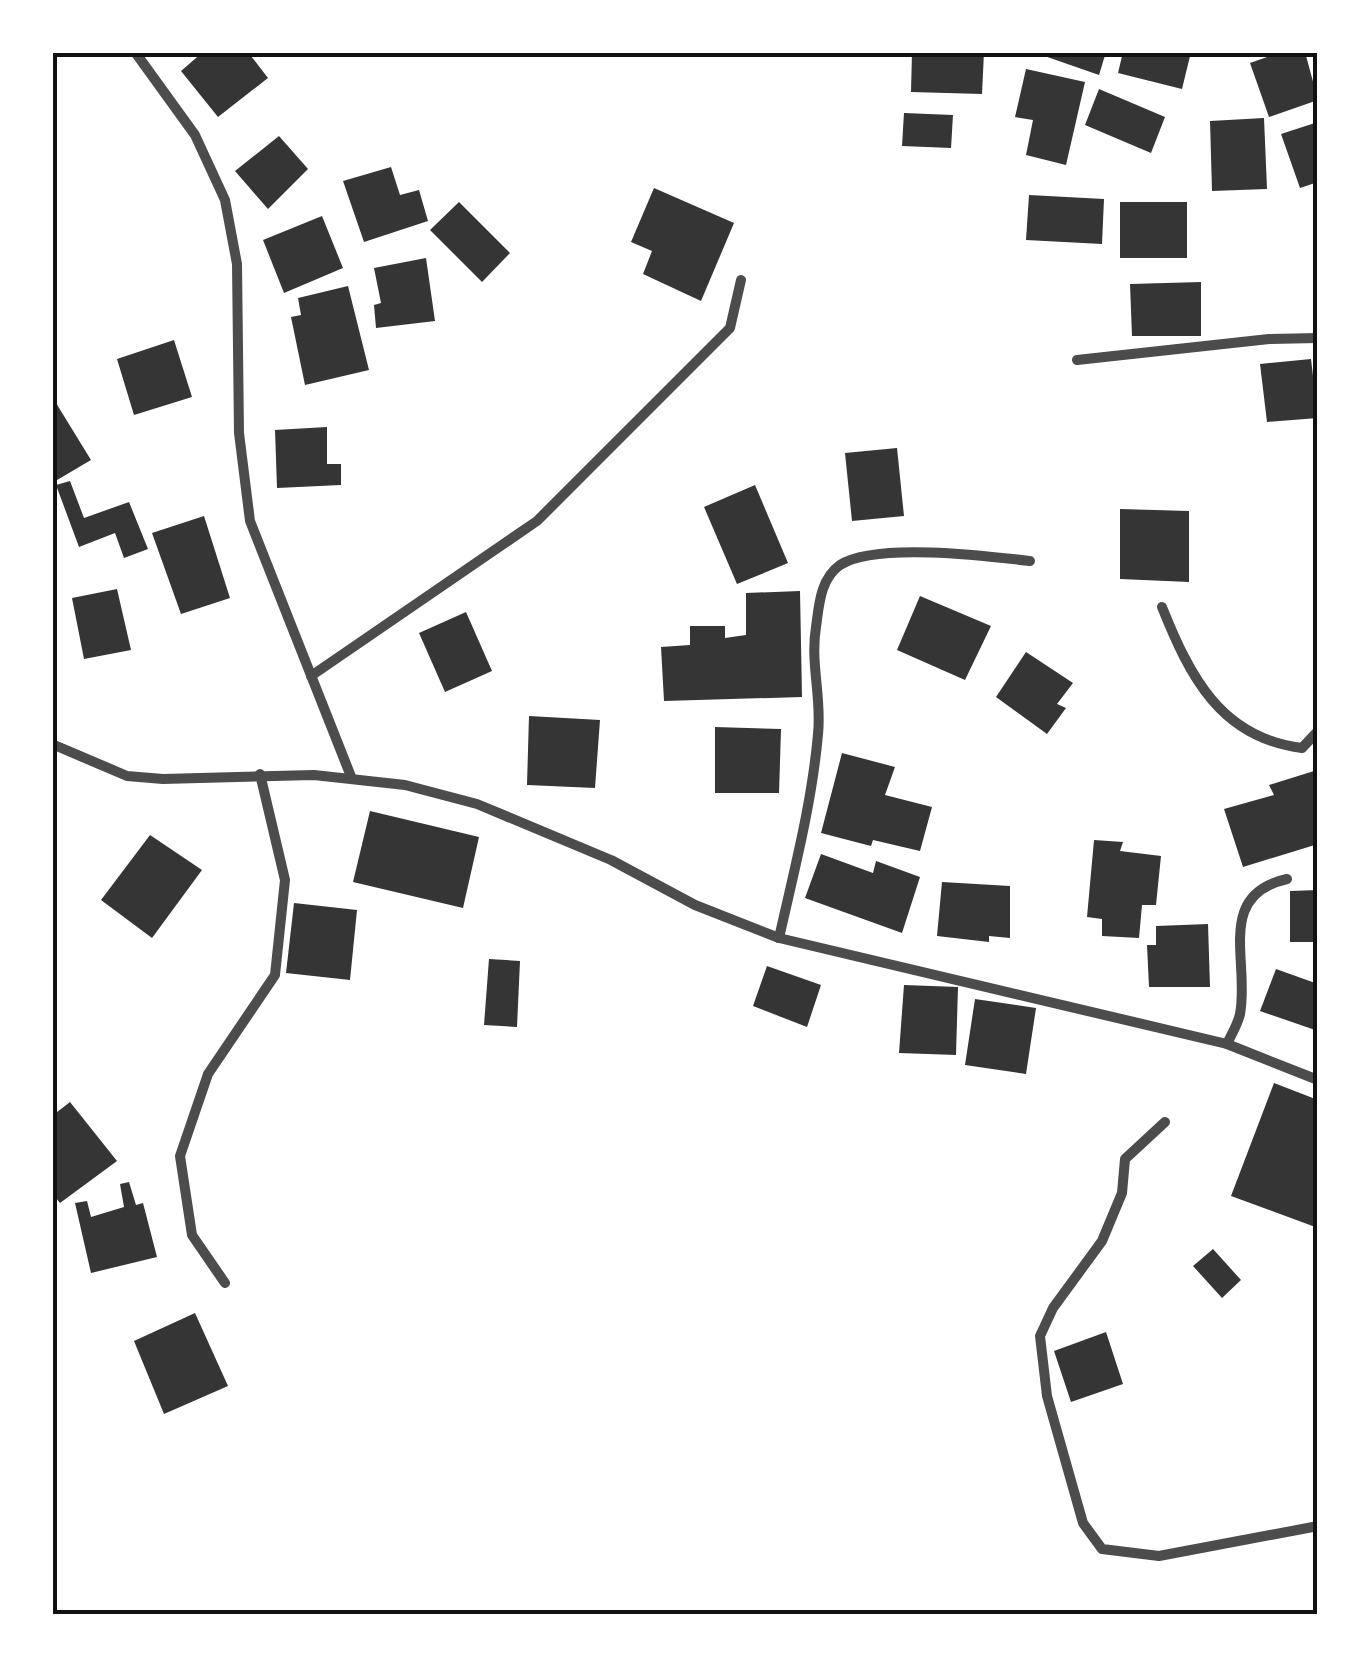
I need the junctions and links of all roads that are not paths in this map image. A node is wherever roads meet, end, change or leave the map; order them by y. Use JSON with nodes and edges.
{"nodes":[{"id":1,"x":134,"y":52,"type":"edge"},
{"id":2,"x":742,"y":280,"type":"dead end"},
{"id":3,"x":1318,"y":338,"type":"edge"},
{"id":4,"x":1077,"y":360,"type":"dead end"},
{"id":5,"x":1030,"y":562,"type":"dead end"},
{"id":6,"x":1162,"y":607,"type":"dead end"},
{"id":7,"x":312,"y":676,"type":"junction"},
{"id":8,"x":1318,"y":731,"type":"edge"},
{"id":9,"x":52,"y":744,"type":"edge"},
{"id":10,"x":260,"y":774,"type":"junction"},
{"id":11,"x":352,"y":779,"type":"junction"},
{"id":12,"x":1287,"y":879,"type":"dead end"},
{"id":13,"x":779,"y":938,"type":"junction"},
{"id":14,"x":1226,"y":1044,"type":"junction"},
{"id":15,"x":1318,"y":1080,"type":"edge"},
{"id":16,"x":1165,"y":1122,"type":"dead end"},
{"id":17,"x":224,"y":1284,"type":"dead end"},
{"id":18,"x":1318,"y":1526,"type":"edge"}],
"edges":[{"from":1,"to":7,"type":"street"},
{"from":2,"to":7,"type":"street"},
{"from":3,"to":4,"type":"street"},
{"from":5,"to":13,"type":"street"},
{"from":6,"to":8,"type":"street"},
{"from":7,"to":11,"type":"street"},
{"from":9,"to":10,"type":"street"},
{"from":10,"to":11,"type":"street"},
{"from":10,"to":17,"type":"street"},
{"from":11,"to":13,"type":"street"},
{"from":12,"to":14,"type":"street"},
{"from":13,"to":14,"type":"street"},
{"from":14,"to":15,"type":"street"},
{"from":16,"to":18,"type":"street"}]}
